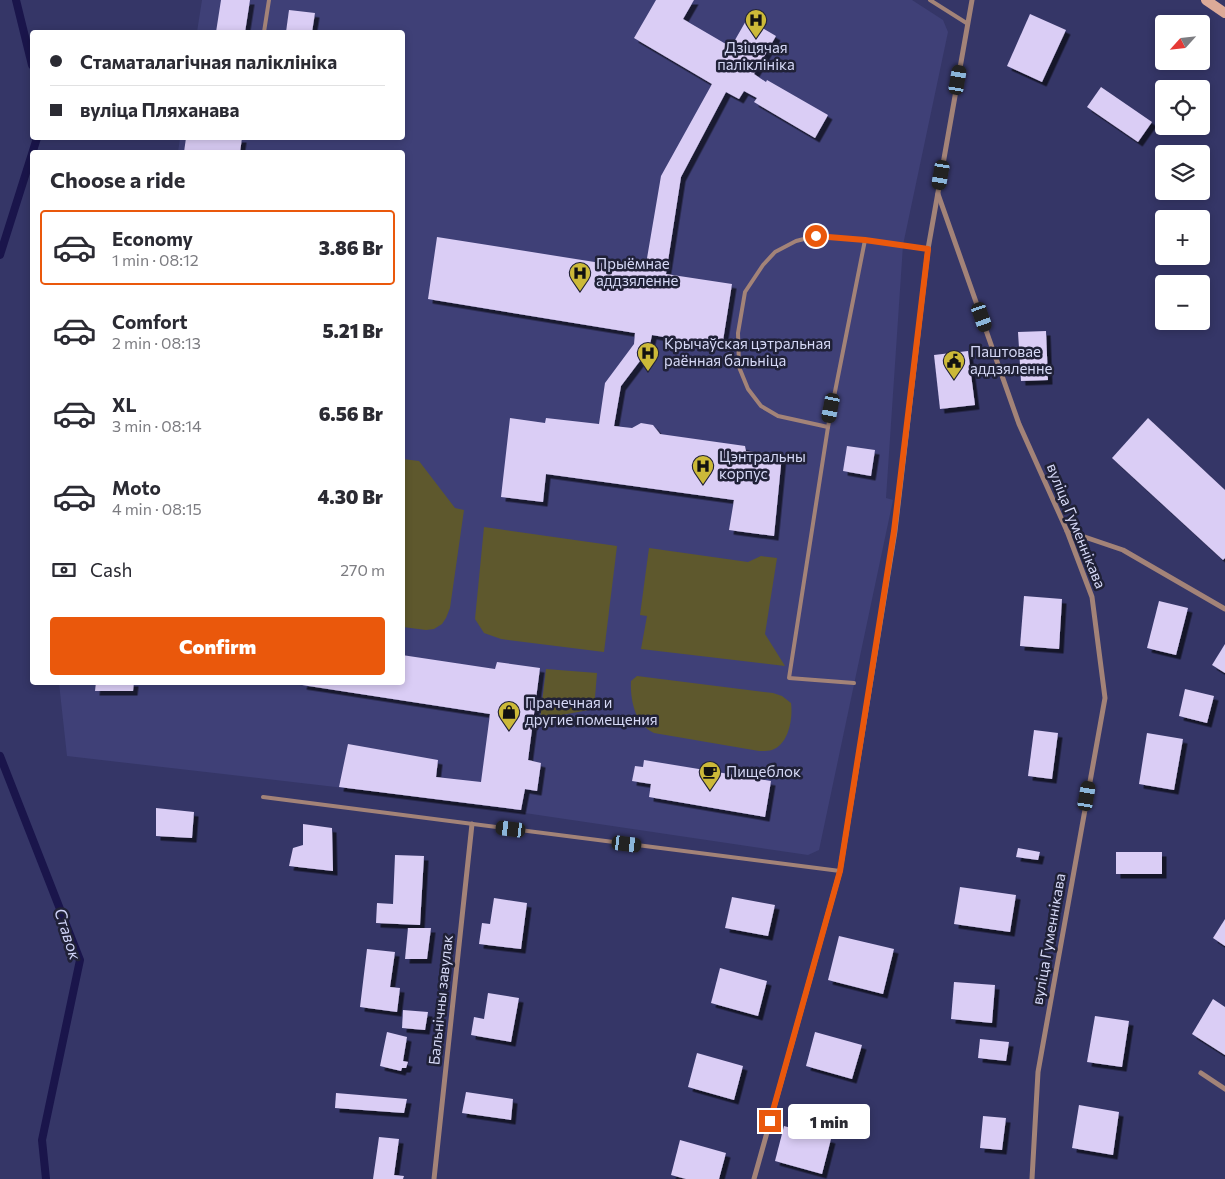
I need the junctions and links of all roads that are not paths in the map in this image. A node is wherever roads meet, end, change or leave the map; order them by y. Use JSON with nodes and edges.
{"nodes":[{"id":1,"x":269,"y":0,"type":"edge"},
{"id":2,"x":930,"y":0,"type":"edge"},
{"id":3,"x":972,"y":0,"type":"edge"},
{"id":4,"x":1206,"y":0,"type":"edge"},
{"id":5,"x":1225,"y":13,"type":"edge"},
{"id":6,"x":968,"y":24,"type":"junction"},
{"id":7,"x":264,"y":30,"type":"edge"},
{"id":8,"x":938,"y":194,"type":"junction"},
{"id":9,"x":865,"y":240,"type":"junction"},
{"id":10,"x":928,"y":249,"type":"junction"},
{"id":11,"x":828,"y":427,"type":"junction"},
{"id":12,"x":1067,"y":531,"type":"junction"},
{"id":13,"x":1225,"y":609,"type":"edge"},
{"id":14,"x":854,"y":683,"type":"dead end"},
{"id":15,"x":263,"y":797,"type":"dead end"},
{"id":16,"x":472,"y":824,"type":"junction"},
{"id":17,"x":840,"y":871,"type":"junction"},
{"id":18,"x":1201,"y":1073,"type":"dead end"},
{"id":19,"x":1225,"y":1089,"type":"edge"},
{"id":20,"x":434,"y":1179,"type":"edge"},
{"id":21,"x":754,"y":1179,"type":"edge"},
{"id":22,"x":1032,"y":1179,"type":"edge"}],
"edges":[{"from":1,"to":7,"type":"lane"},
{"from":2,"to":6,"type":"lane"},
{"from":3,"to":6,"type":"street"},
{"from":4,"to":5,"type":"main road"},
{"from":6,"to":8,"type":"street"},
{"from":8,"to":10,"type":"street"},
{"from":8,"to":12,"type":"street","name":"вуліца Гуменнікава"},
{"from":9,"to":10,"type":"lane"},
{"from":9,"to":11,"type":"lane"},
{"from":9,"to":11,"type":"lane"},
{"from":10,"to":17,"type":"street"},
{"from":11,"to":14,"type":"lane"},
{"from":12,"to":13,"type":"street"},
{"from":12,"to":22,"type":"street","name":"вуліца Гуменнікава"},
{"from":15,"to":16,"type":"lane"},
{"from":16,"to":17,"type":"lane"},
{"from":16,"to":20,"type":"street","name":"Бальнічны завулак"},
{"from":17,"to":21,"type":"street"},
{"from":18,"to":19,"type":"street"}]}
